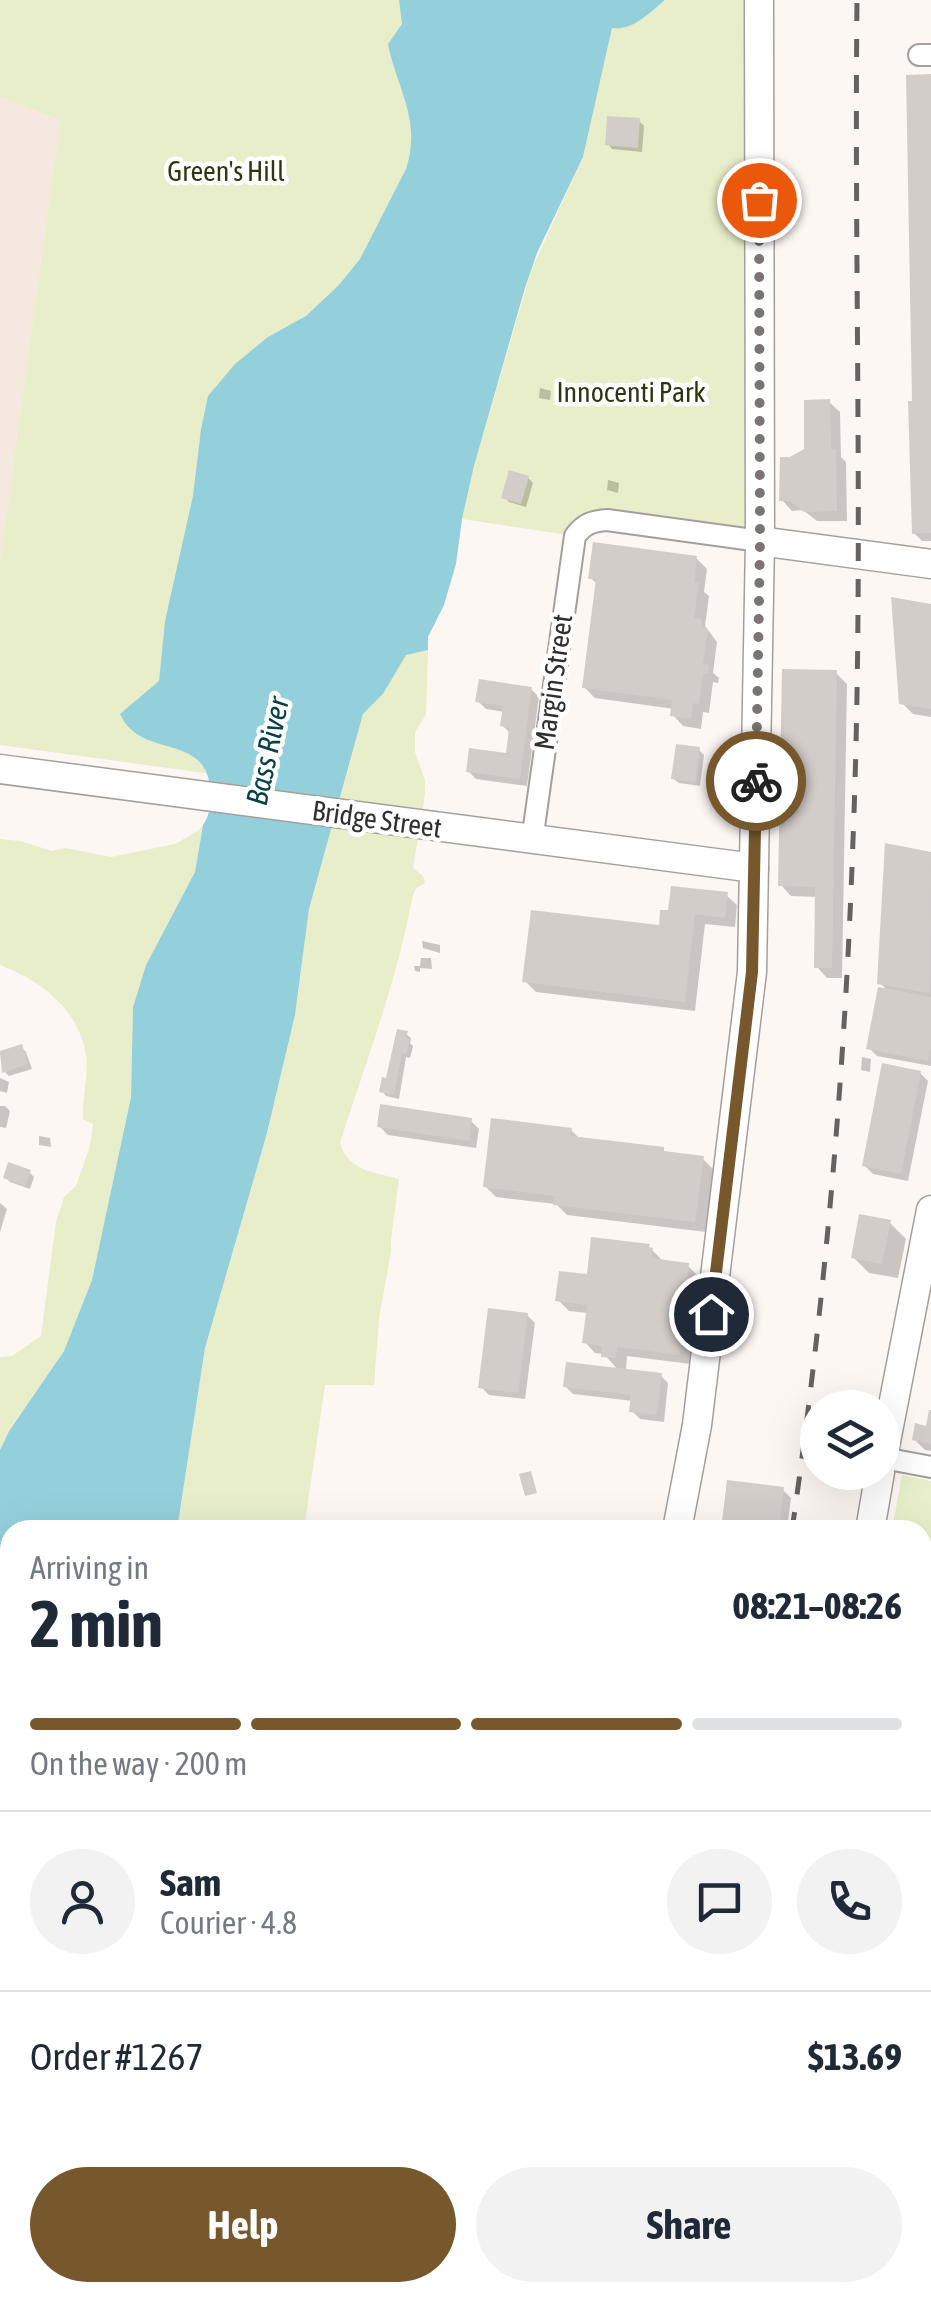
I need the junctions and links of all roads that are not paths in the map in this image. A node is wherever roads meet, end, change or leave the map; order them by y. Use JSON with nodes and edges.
{"nodes":[{"id":1,"x":759,"y":0,"type":"edge"},
{"id":2,"x":760,"y":541,"type":"junction"},
{"id":3,"x":931,"y":564,"type":"edge"},
{"id":4,"x":0,"y":769,"type":"edge"},
{"id":5,"x":532,"y":841,"type":"junction"},
{"id":6,"x":754,"y":868,"type":"junction"},
{"id":7,"x":931,"y":1212,"type":"edge"},
{"id":8,"x":897,"y":1390,"type":"edge"},
{"id":9,"x":900,"y":1462,"type":"edge"},
{"id":10,"x":931,"y":1467,"type":"edge"},
{"id":11,"x":877,"y":1490,"type":"edge"},
{"id":12,"x":679,"y":1520,"type":"edge"},
{"id":13,"x":872,"y":1520,"type":"edge"}],
"edges":[{"from":1,"to":2,"type":"street"},
{"from":2,"to":3,"type":"street"},
{"from":2,"to":5,"type":"street","name":"Margin Street"},
{"from":2,"to":6,"type":"street"},
{"from":4,"to":5,"type":"street","name":"Bridge Street"},
{"from":5,"to":6,"type":"street","name":"Bridge Street"},
{"from":6,"to":12,"type":"street"},
{"from":7,"to":8,"type":"street"},
{"from":9,"to":10,"type":"street"},
{"from":11,"to":13,"type":"street"}]}
